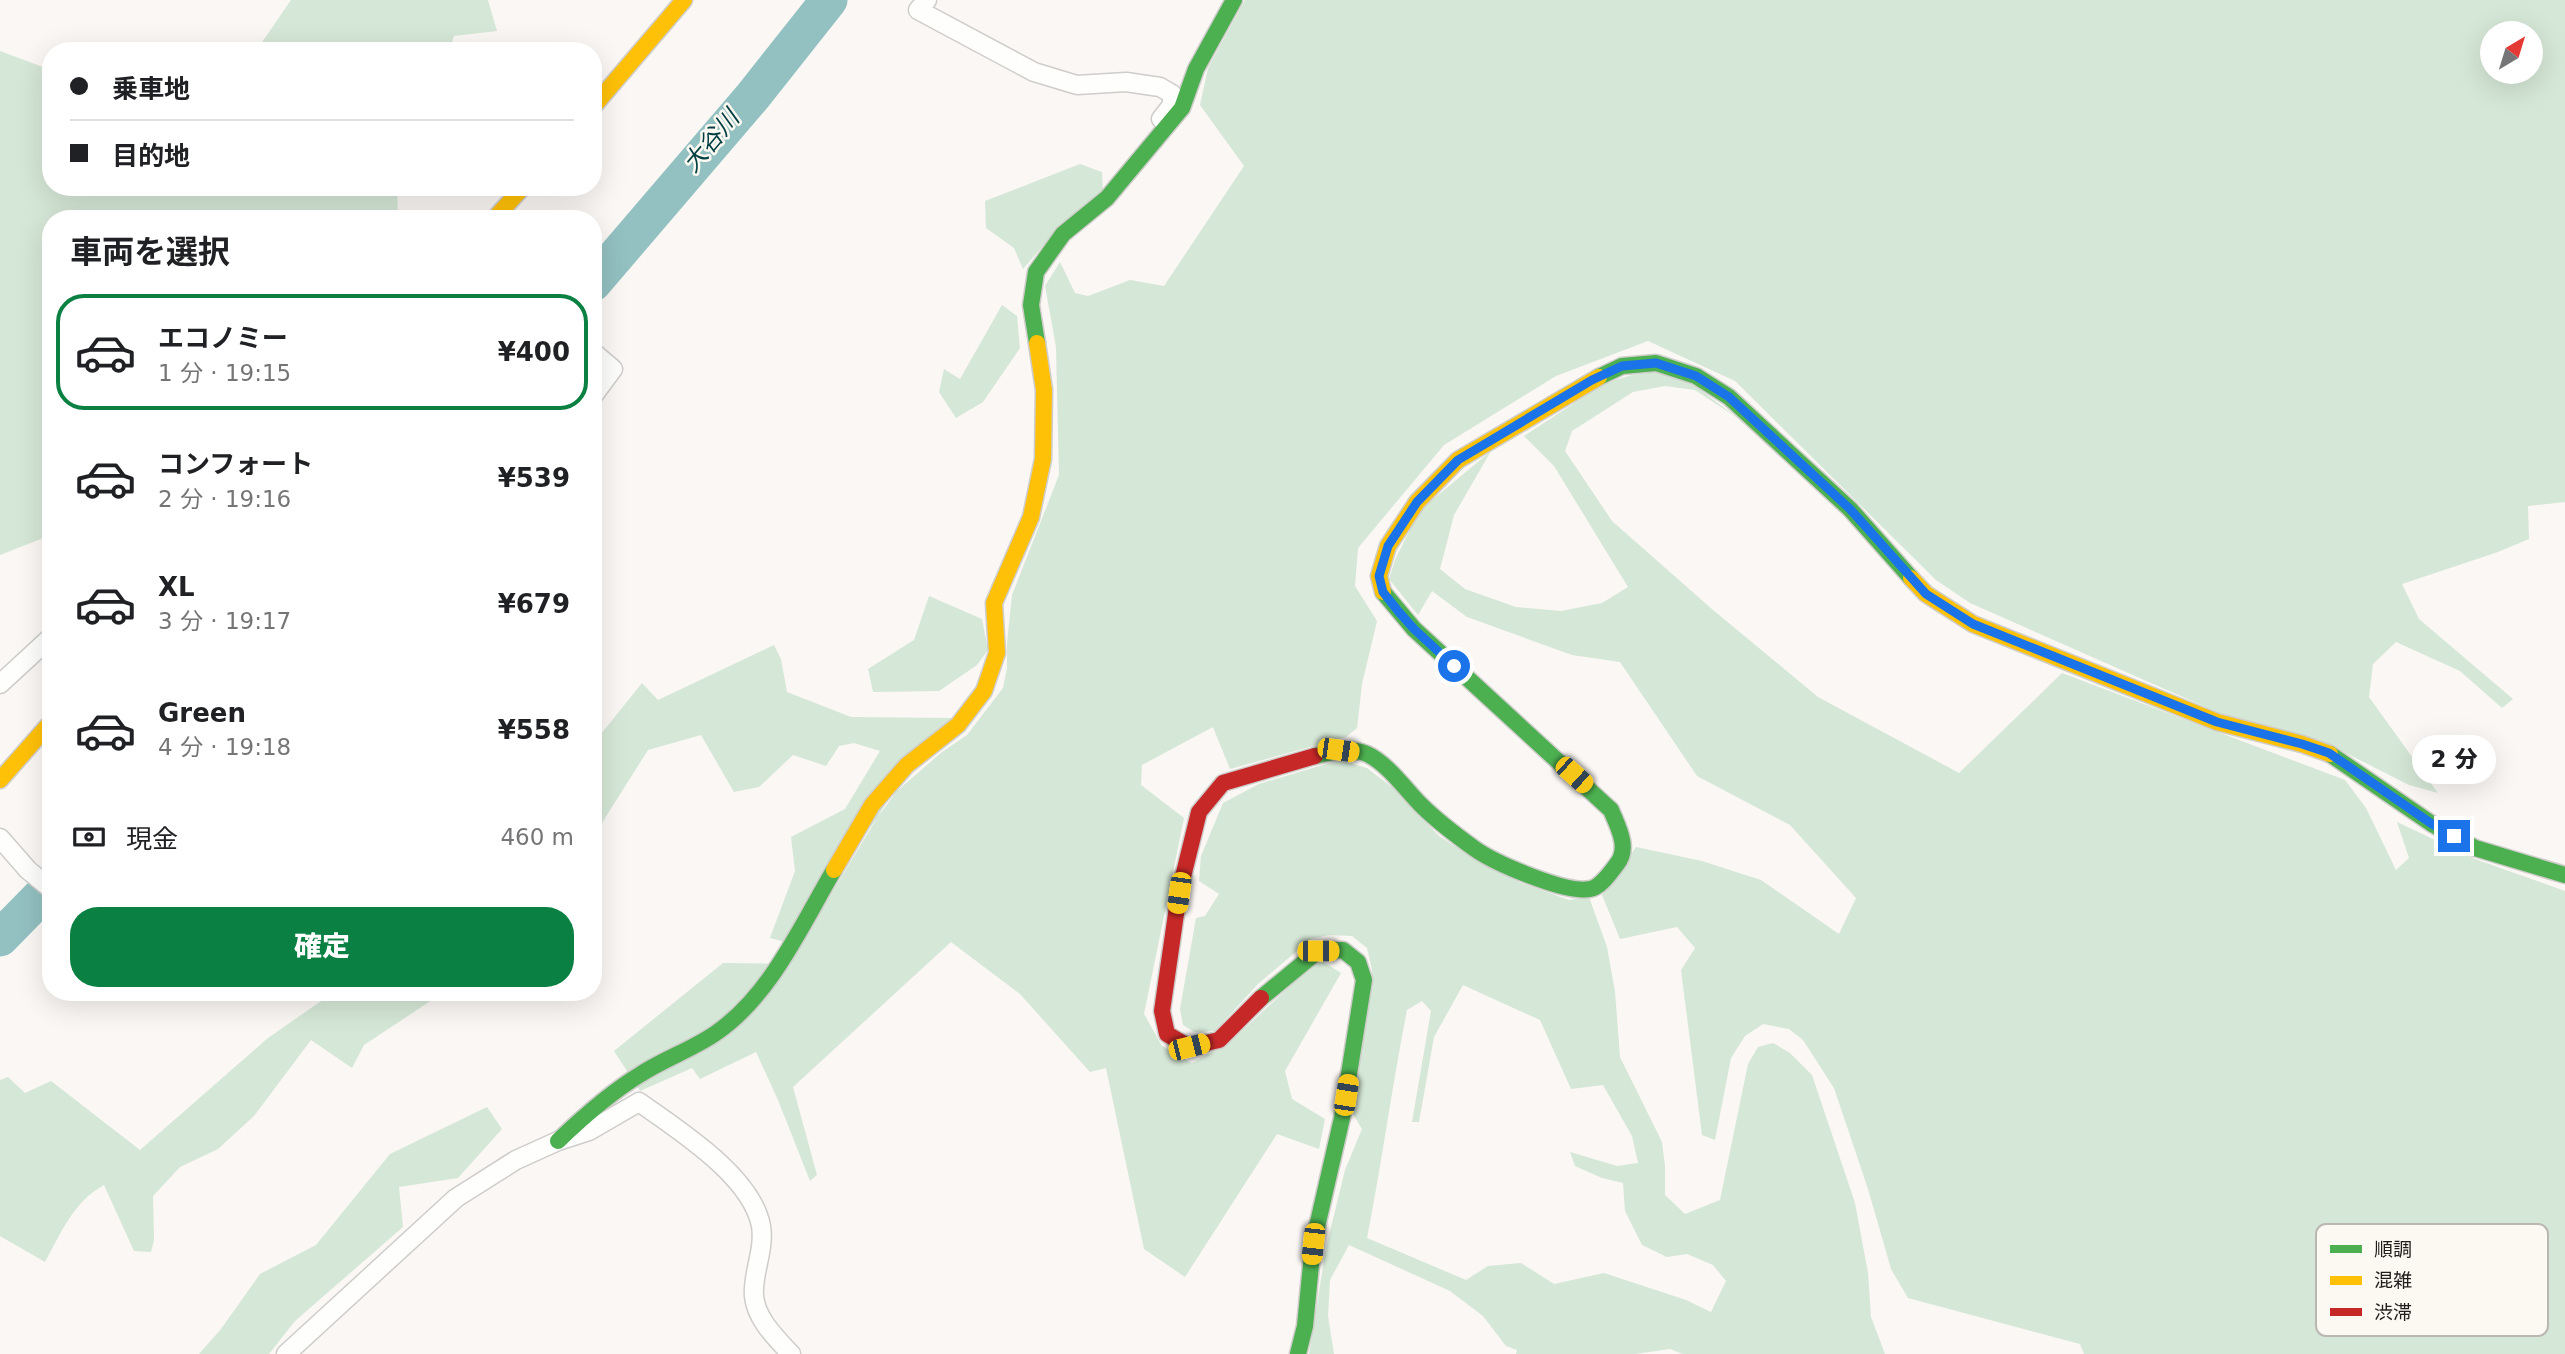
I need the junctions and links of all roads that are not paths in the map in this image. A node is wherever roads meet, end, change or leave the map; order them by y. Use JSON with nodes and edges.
{"nodes":[{"id":1,"x":684,"y":0,"type":"edge"},
{"id":2,"x":927,"y":0,"type":"edge"},
{"id":3,"x":1234,"y":0,"type":"edge"},
{"id":4,"x":602,"y":96,"type":"edge"},
{"id":5,"x":1152,"y":147,"type":"junction"},
{"id":6,"x":515,"y":196,"type":"edge"},
{"id":7,"x":502,"y":210,"type":"edge"},
{"id":8,"x":602,"y":360,"type":"edge"},
{"id":9,"x":602,"y":384,"type":"edge"},
{"id":10,"x":42,"y":645,"type":"edge"},
{"id":11,"x":0,"y":684,"type":"edge"},
{"id":12,"x":42,"y":732,"type":"edge"},
{"id":13,"x":0,"y":780,"type":"edge"},
{"id":14,"x":0,"y":838,"type":"edge"},
{"id":15,"x":2565,"y":875,"type":"edge"},
{"id":16,"x":42,"y":882,"type":"edge"},
{"id":17,"x":558,"y":1141,"type":"junction"},
{"id":18,"x":286,"y":1354,"type":"edge"},
{"id":19,"x":791,"y":1354,"type":"edge"},
{"id":20,"x":1298,"y":1354,"type":"edge"}],
"edges":[{"from":1,"to":4,"type":"street"},
{"from":2,"to":5,"type":"street"},
{"from":3,"to":5,"type":"street"},
{"from":5,"to":17,"type":"street"},
{"from":6,"to":7,"type":"street"},
{"from":8,"to":9,"type":"street"},
{"from":10,"to":11,"type":"street"},
{"from":12,"to":13,"type":"street"},
{"from":14,"to":16,"type":"street"},
{"from":15,"to":20,"type":"street"},
{"from":17,"to":18,"type":"street"},
{"from":17,"to":19,"type":"street"}]}
